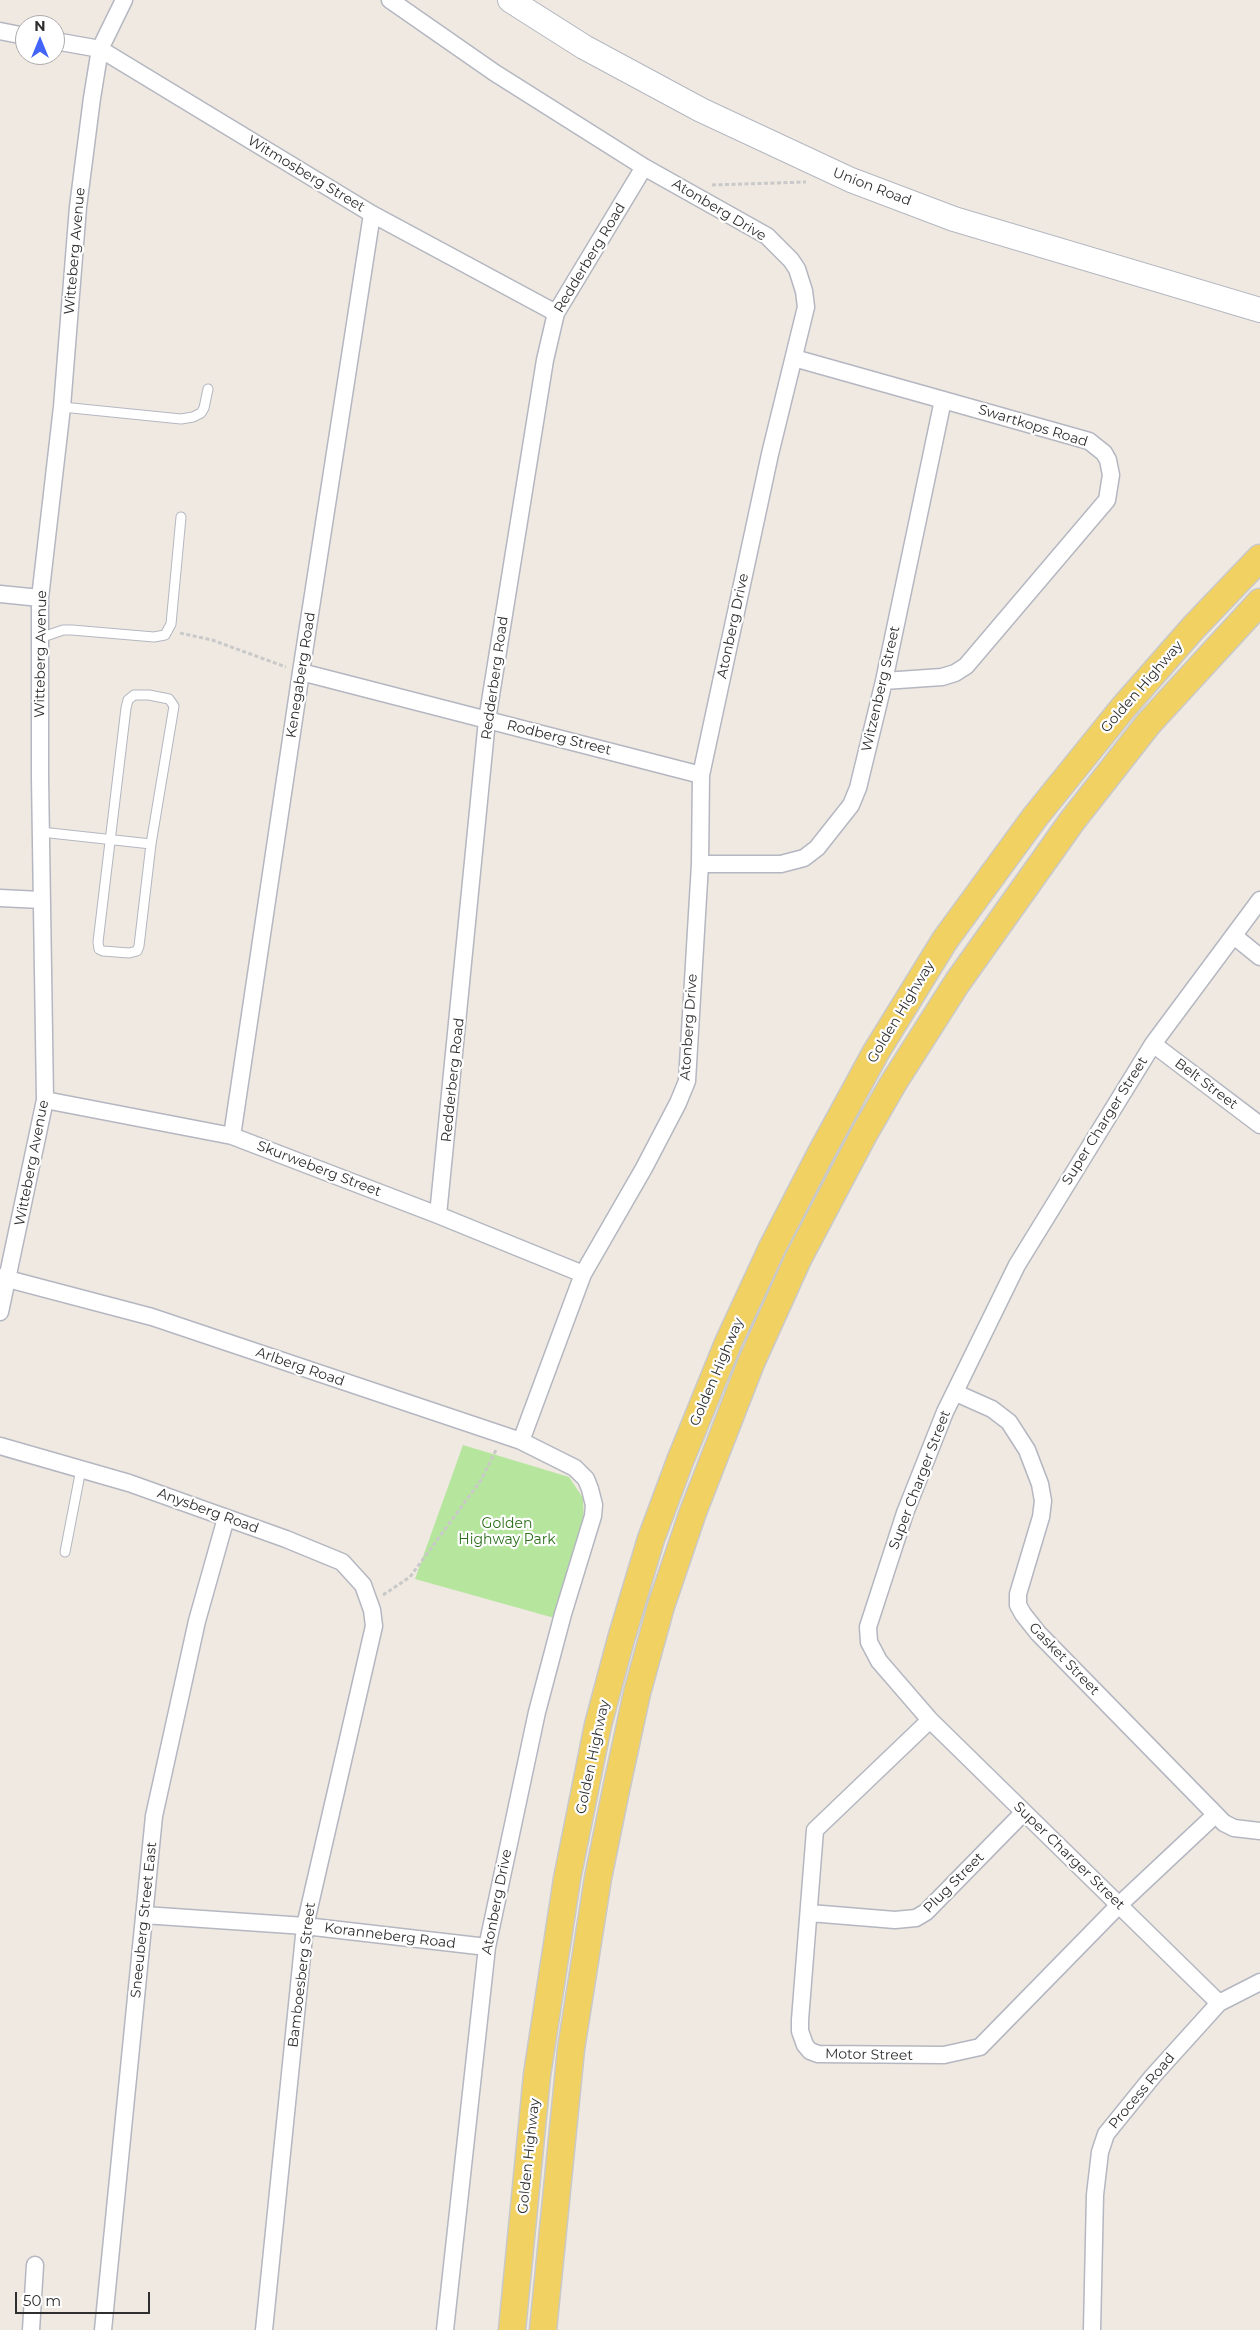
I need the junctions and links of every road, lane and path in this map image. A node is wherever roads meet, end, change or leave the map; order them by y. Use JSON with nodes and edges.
{"nodes":[{"id":1,"x":124,"y":0,"type":"edge"},
{"id":2,"x":390,"y":0,"type":"edge"},
{"id":3,"x":510,"y":0,"type":"edge"},
{"id":4,"x":0,"y":32,"type":"edge"},
{"id":5,"x":15,"y":34,"type":"edge"},
{"id":6,"x":65,"y":43,"type":"edge"},
{"id":7,"x":100,"y":49,"type":"junction"},
{"id":8,"x":644,"y":167,"type":"junction"},
{"id":9,"x":813,"y":182,"type":"dead end"},
{"id":10,"x":681,"y":186,"type":"junction"},
{"id":11,"x":372,"y":214,"type":"junction"},
{"id":12,"x":1260,"y":310,"type":"edge"},
{"id":13,"x":556,"y":313,"type":"junction"},
{"id":14,"x":794,"y":358,"type":"junction"},
{"id":15,"x":208,"y":389,"type":"dead end"},
{"id":16,"x":943,"y":400,"type":"junction"},
{"id":17,"x":62,"y":407,"type":"junction"},
{"id":18,"x":181,"y":517,"type":"dead end"},
{"id":19,"x":1260,"y":558,"type":"edge"},
{"id":20,"x":0,"y":594,"type":"edge"},
{"id":21,"x":40,"y":598,"type":"junction"},
{"id":22,"x":1260,"y":602,"type":"edge"},
{"id":23,"x":168,"y":632,"type":"junction"},
{"id":24,"x":40,"y":638,"type":"junction"},
{"id":25,"x":301,"y":672,"type":"junction"},
{"id":26,"x":884,"y":681,"type":"junction"},
{"id":27,"x":487,"y":720,"type":"junction"},
{"id":28,"x":701,"y":775,"type":"junction"},
{"id":29,"x":41,"y":832,"type":"junction"},
{"id":30,"x":110,"y":840,"type":"junction"},
{"id":31,"x":151,"y":844,"type":"junction"},
{"id":32,"x":700,"y":864,"type":"junction"},
{"id":33,"x":0,"y":898,"type":"edge"},
{"id":34,"x":42,"y":900,"type":"junction"},
{"id":35,"x":1260,"y":900,"type":"edge"},
{"id":36,"x":1234,"y":936,"type":"junction"},
{"id":37,"x":1260,"y":956,"type":"edge"},
{"id":38,"x":1153,"y":1044,"type":"junction"},
{"id":39,"x":45,"y":1100,"type":"junction"},
{"id":40,"x":1260,"y":1125,"type":"edge"},
{"id":41,"x":232,"y":1136,"type":"junction"},
{"id":42,"x":438,"y":1215,"type":"junction"},
{"id":43,"x":583,"y":1274,"type":"junction"},
{"id":44,"x":4,"y":1278,"type":"edge"},
{"id":45,"x":0,"y":1312,"type":"edge"},
{"id":46,"x":956,"y":1393,"type":"junction"},
{"id":47,"x":503,"y":1435,"type":"junction"},
{"id":48,"x":521,"y":1441,"type":"junction"},
{"id":49,"x":0,"y":1446,"type":"edge"},
{"id":50,"x":81,"y":1469,"type":"junction"},
{"id":51,"x":588,"y":1484,"type":"joint"},
{"id":52,"x":226,"y":1518,"type":"junction"},
{"id":53,"x":65,"y":1552,"type":"dead end"},
{"id":54,"x":370,"y":1604,"type":"junction"},
{"id":55,"x":374,"y":1626,"type":"joint"},
{"id":56,"x":930,"y":1720,"type":"junction"},
{"id":57,"x":1024,"y":1812,"type":"junction"},
{"id":58,"x":1215,"y":1815,"type":"junction"},
{"id":59,"x":1260,"y":1831,"type":"edge"},
{"id":60,"x":1119,"y":1905,"type":"junction"},
{"id":61,"x":810,"y":1914,"type":"junction"},
{"id":62,"x":144,"y":1915,"type":"junction"},
{"id":63,"x":306,"y":1926,"type":"junction"},
{"id":64,"x":487,"y":1947,"type":"junction"},
{"id":65,"x":1260,"y":1982,"type":"edge"},
{"id":66,"x":1219,"y":2003,"type":"junction"},
{"id":67,"x":35,"y":2265,"type":"dead end"},
{"id":68,"x":31,"y":2330,"type":"edge"},
{"id":69,"x":104,"y":2330,"type":"edge"},
{"id":70,"x":264,"y":2330,"type":"edge"},
{"id":71,"x":445,"y":2330,"type":"edge"},
{"id":72,"x":512,"y":2330,"type":"edge"},
{"id":73,"x":543,"y":2330,"type":"edge"},
{"id":74,"x":1092,"y":2330,"type":"edge"}],
"edges":[{"from":1,"to":7,"type":"street","name":"Witteberg Avenue"},
{"from":2,"to":8,"type":"street","name":"Atonberg Drive"},
{"from":3,"to":12,"type":"street","name":"Union Road"},
{"from":4,"to":5,"type":"street"},
{"from":6,"to":7,"type":"street","name":"Witmosberg Street"},
{"from":7,"to":11,"type":"street","name":"Witmosberg Street"},
{"from":7,"to":17,"type":"street","name":"Witteberg Avenue"},
{"from":8,"to":10,"type":"street","name":"Atonberg Drive"},
{"from":8,"to":13,"type":"street","name":"Redderberg Road"},
{"from":9,"to":10,"type":"path"},
{"from":10,"to":14,"type":"street","name":"Atonberg Drive"},
{"from":11,"to":13,"type":"street","name":"Witmosberg Street"},
{"from":11,"to":25,"type":"street","name":"Kenegaberg Road"},
{"from":13,"to":27,"type":"street","name":"Redderberg Road"},
{"from":14,"to":16,"type":"street","name":"Swartkops Road"},
{"from":14,"to":28,"type":"street","name":"Atonberg Drive"},
{"from":15,"to":17,"type":"lane"},
{"from":16,"to":26,"type":"street","name":"Witzenberg Street"},
{"from":16,"to":26,"type":"street","name":"Swartkops Road"},
{"from":17,"to":21,"type":"street","name":"Witteberg Avenue"},
{"from":18,"to":23,"type":"lane"},
{"from":19,"to":72,"type":"main road","name":"Golden Highway"},
{"from":20,"to":21,"type":"street"},
{"from":21,"to":24,"type":"street","name":"Witteberg Avenue"},
{"from":22,"to":73,"type":"main road","name":"Golden Highway"},
{"from":23,"to":24,"type":"lane"},
{"from":23,"to":25,"type":"path"},
{"from":24,"to":29,"type":"street","name":"Witteberg Avenue"},
{"from":25,"to":27,"type":"street","name":"Rodberg Street"},
{"from":25,"to":41,"type":"street","name":"Kenegaberg Road"},
{"from":26,"to":32,"type":"street","name":"Witzenberg Street"},
{"from":27,"to":28,"type":"street","name":"Rodberg Street"},
{"from":27,"to":42,"type":"street","name":"Redderberg Road"},
{"from":28,"to":32,"type":"street","name":"Atonberg Drive"},
{"from":29,"to":30,"type":"lane"},
{"from":29,"to":34,"type":"street","name":"Witteberg Avenue"},
{"from":30,"to":31,"type":"lane"},
{"from":30,"to":31,"type":"lane"},
{"from":30,"to":31,"type":"lane"},
{"from":32,"to":43,"type":"street","name":"Atonberg Drive"},
{"from":33,"to":34,"type":"street"},
{"from":34,"to":39,"type":"street","name":"Witteberg Avenue"},
{"from":35,"to":36,"type":"street","name":"Super Charger Street"},
{"from":36,"to":37,"type":"street"},
{"from":36,"to":38,"type":"street","name":"Super Charger Street"},
{"from":38,"to":40,"type":"street","name":"Belt Street"},
{"from":38,"to":46,"type":"street","name":"Super Charger Street"},
{"from":39,"to":41,"type":"street","name":"Skurweberg Street"},
{"from":39,"to":44,"type":"street","name":"Witteberg Avenue"},
{"from":41,"to":42,"type":"street","name":"Skurweberg Street"},
{"from":42,"to":43,"type":"street","name":"Skurweberg Street"},
{"from":43,"to":48,"type":"street","name":"Atonberg Drive"},
{"from":44,"to":45,"type":"street","name":"Witteberg Avenue"},
{"from":44,"to":47,"type":"street","name":"Arlberg Road"},
{"from":46,"to":56,"type":"street","name":"Super Charger Street"},
{"from":46,"to":58,"type":"street","name":"Gasket Street"},
{"from":47,"to":48,"type":"street","name":"Arlberg Road"},
{"from":47,"to":54,"type":"path"},
{"from":48,"to":51,"type":"street","name":"Arlberg Road"},
{"from":49,"to":50,"type":"street","name":"Anysberg Road"},
{"from":50,"to":52,"type":"street","name":"Anysberg Road"},
{"from":50,"to":53,"type":"lane"},
{"from":51,"to":64,"type":"street","name":"Atonberg Drive"},
{"from":52,"to":54,"type":"street","name":"Anysberg Road"},
{"from":52,"to":62,"type":"street","name":"Sneeuberg Street East"},
{"from":54,"to":55,"type":"street","name":"Anysberg Road"},
{"from":55,"to":63,"type":"street","name":"Bamboesberg Street"},
{"from":56,"to":57,"type":"street","name":"Super Charger Street"},
{"from":56,"to":61,"type":"street","name":"Motor Street"},
{"from":57,"to":60,"type":"street","name":"Super Charger Street"},
{"from":57,"to":61,"type":"street","name":"Plug Street"},
{"from":58,"to":59,"type":"street","name":"Gasket Street"},
{"from":58,"to":60,"type":"street","name":"Motor Street"},
{"from":60,"to":61,"type":"street","name":"Motor Street"},
{"from":60,"to":66,"type":"street","name":"Super Charger Street"},
{"from":62,"to":63,"type":"street","name":"Koranneberg Road"},
{"from":62,"to":69,"type":"street","name":"Sneeuberg Street East"},
{"from":63,"to":64,"type":"street","name":"Koranneberg Road"},
{"from":63,"to":70,"type":"street","name":"Bamboesberg Street"},
{"from":64,"to":71,"type":"street","name":"Atonberg Drive"},
{"from":65,"to":66,"type":"street","name":"Process Road"},
{"from":66,"to":74,"type":"street","name":"Process Road"},
{"from":67,"to":68,"type":"street"}]}
